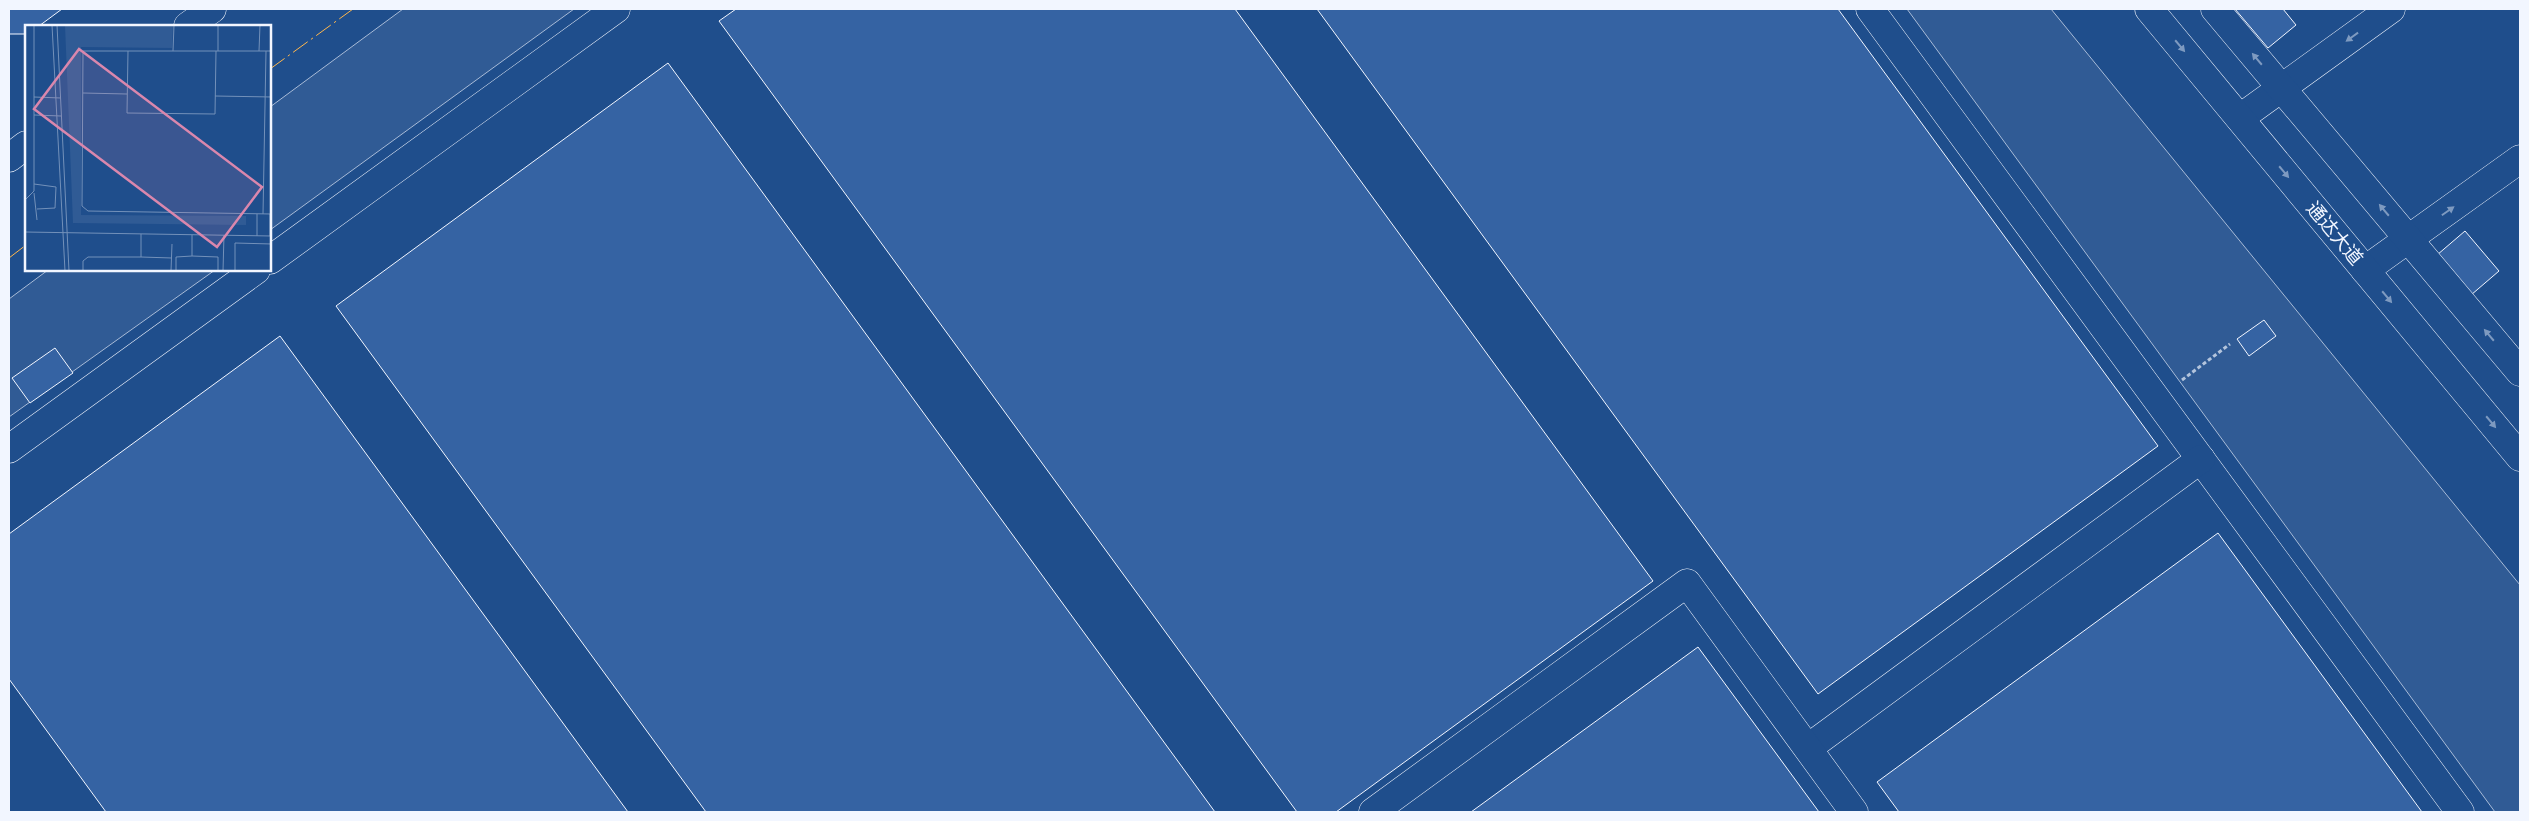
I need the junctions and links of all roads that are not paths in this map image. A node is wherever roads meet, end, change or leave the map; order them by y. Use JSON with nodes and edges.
{"nodes":[{"id":1,"x":212,"y":9,"type":"edge"},
{"id":2,"x":616,"y":9,"type":"edge"},
{"id":3,"x":1870,"y":9,"type":"edge"},
{"id":4,"x":2149,"y":9,"type":"edge"},
{"id":5,"x":2215,"y":9,"type":"edge"},
{"id":6,"x":2392,"y":9,"type":"edge"},
{"id":7,"x":189,"y":25,"type":"edge"},
{"id":8,"x":2282,"y":88,"type":"junction"},
{"id":9,"x":2240,"y":118,"type":"junction"},
{"id":10,"x":2520,"y":159,"type":"edge"},
{"id":11,"x":2408,"y":239,"type":"junction"},
{"id":12,"x":271,"y":259,"type":"edge"},
{"id":13,"x":2365,"y":270,"type":"junction"},
{"id":14,"x":255,"y":271,"type":"edge"},
{"id":15,"x":2520,"y":372,"type":"edge"},
{"id":16,"x":9,"y":449,"type":"edge"},
{"id":17,"x":2520,"y":457,"type":"edge"},
{"id":18,"x":2201,"y":459,"type":"junction"},
{"id":19,"x":1808,"y":748,"type":"junction"},
{"id":20,"x":1373,"y":812,"type":"edge"},
{"id":21,"x":1854,"y":812,"type":"edge"},
{"id":22,"x":2460,"y":812,"type":"edge"}],
"edges":[{"from":1,"to":7,"type":"main road"},
{"from":2,"to":12,"type":"main road"},
{"from":3,"to":18,"type":"main road"},
{"from":4,"to":9,"type":"main road","name":"通达大道","one_way":true},
{"from":8,"to":5,"type":"main road","one_way":true},
{"from":6,"to":8,"type":"main road","one_way":true},
{"from":8,"to":9,"type":"main road"},
{"from":11,"to":8,"type":"main road","one_way":true},
{"from":9,"to":13,"type":"main road","name":"通达大道","one_way":true},
{"from":11,"to":10,"type":"main road","one_way":true},
{"from":11,"to":13,"type":"main road"},
{"from":15,"to":11,"type":"main road","one_way":true},
{"from":13,"to":17,"type":"main road","name":"通达大道","one_way":true},
{"from":14,"to":16,"type":"main road"},
{"from":18,"to":19,"type":"main road"},
{"from":18,"to":22,"type":"main road"},
{"from":19,"to":20,"type":"main road"},
{"from":19,"to":21,"type":"main road"}]}
